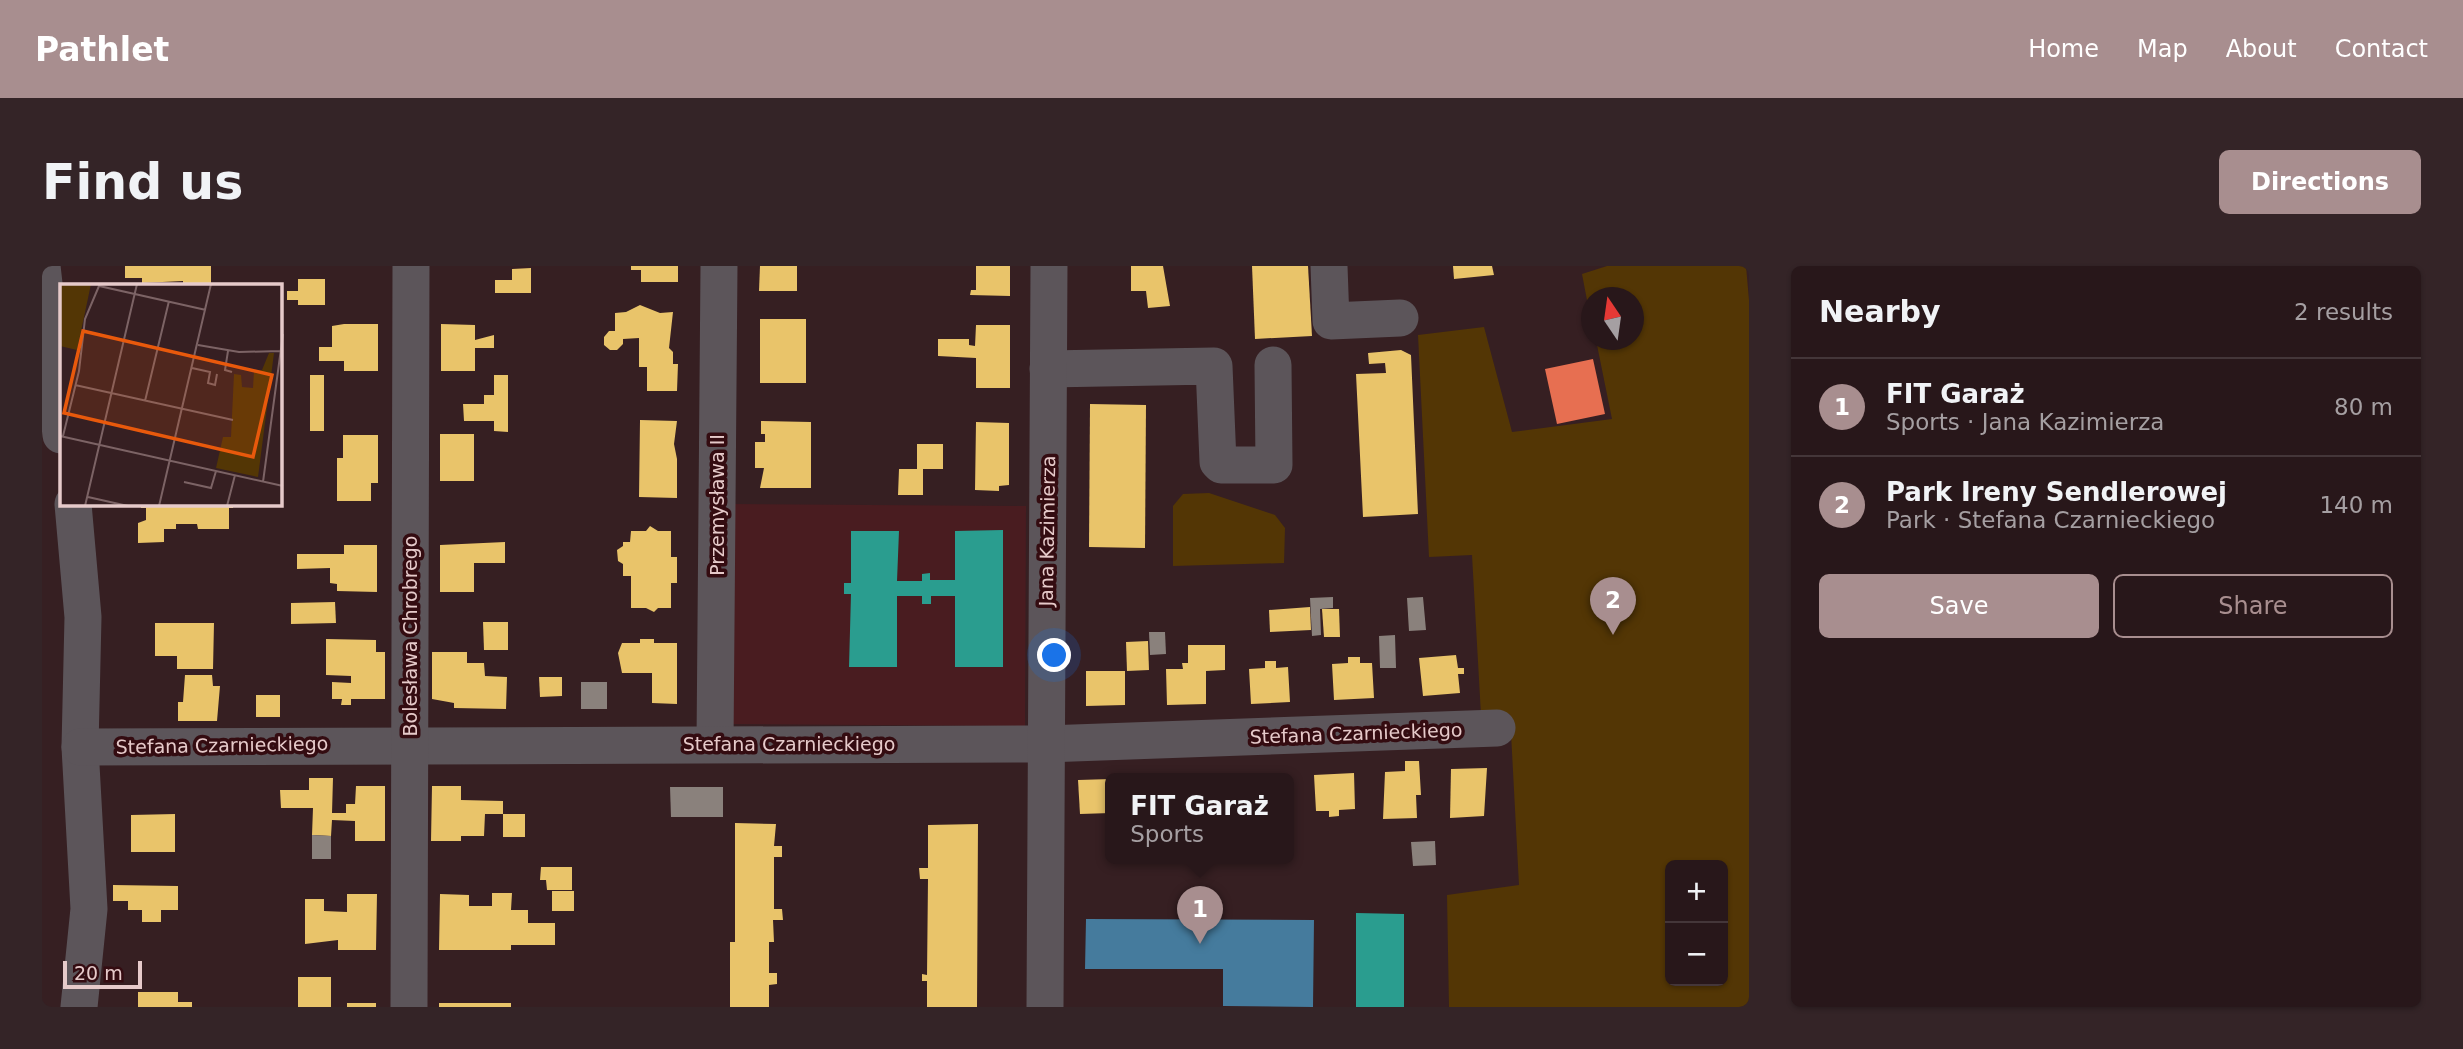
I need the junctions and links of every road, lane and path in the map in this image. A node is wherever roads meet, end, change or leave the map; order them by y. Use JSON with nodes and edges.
{"nodes":[{"id":1,"x":42,"y":266,"type":"edge"},
{"id":2,"x":411,"y":266,"type":"edge"},
{"id":3,"x":719,"y":266,"type":"edge"},
{"id":4,"x":1049,"y":266,"type":"edge"},
{"id":5,"x":1329,"y":266,"type":"edge"},
{"id":6,"x":54,"y":304,"type":"edge"},
{"id":7,"x":1400,"y":318,"type":"dead end"},
{"id":8,"x":1273,"y":365,"type":"dead end"},
{"id":9,"x":1048,"y":369,"type":"junction"},
{"id":10,"x":60,"y":416,"type":"edge"},
{"id":11,"x":73,"y":506,"type":"edge"},
{"id":12,"x":1497,"y":728,"type":"dead end"},
{"id":13,"x":410,"y":744,"type":"junction"},
{"id":14,"x":715,"y":744,"type":"junction"},
{"id":15,"x":1045,"y":744,"type":"junction"},
{"id":16,"x":80,"y":747,"type":"junction"},
{"id":17,"x":79,"y":1007,"type":"edge"},
{"id":18,"x":409,"y":1007,"type":"edge"},
{"id":19,"x":1045,"y":1007,"type":"edge"}],
"edges":[{"from":1,"to":6,"type":"street"},
{"from":2,"to":13,"type":"street","name":"Bolesława Chrobrego"},
{"from":3,"to":14,"type":"street","name":"Przemysława II"},
{"from":4,"to":9,"type":"street","name":"Jana Kazimierza"},
{"from":5,"to":7,"type":"street"},
{"from":6,"to":10,"type":"street"},
{"from":8,"to":9,"type":"street"},
{"from":9,"to":15,"type":"street","name":"Jana Kazimierza"},
{"from":11,"to":16,"type":"street"},
{"from":12,"to":15,"type":"street","name":"Stefana Czarnieckiego"},
{"from":13,"to":14,"type":"street","name":"Stefana Czarnieckiego"},
{"from":13,"to":16,"type":"street","name":"Stefana Czarnieckiego"},
{"from":13,"to":18,"type":"street","name":"Bolesława Chrobrego"},
{"from":14,"to":15,"type":"street","name":"Stefana Czarnieckiego"},
{"from":15,"to":19,"type":"street","name":"Jana Kazimierza"},
{"from":16,"to":17,"type":"street"}]}
